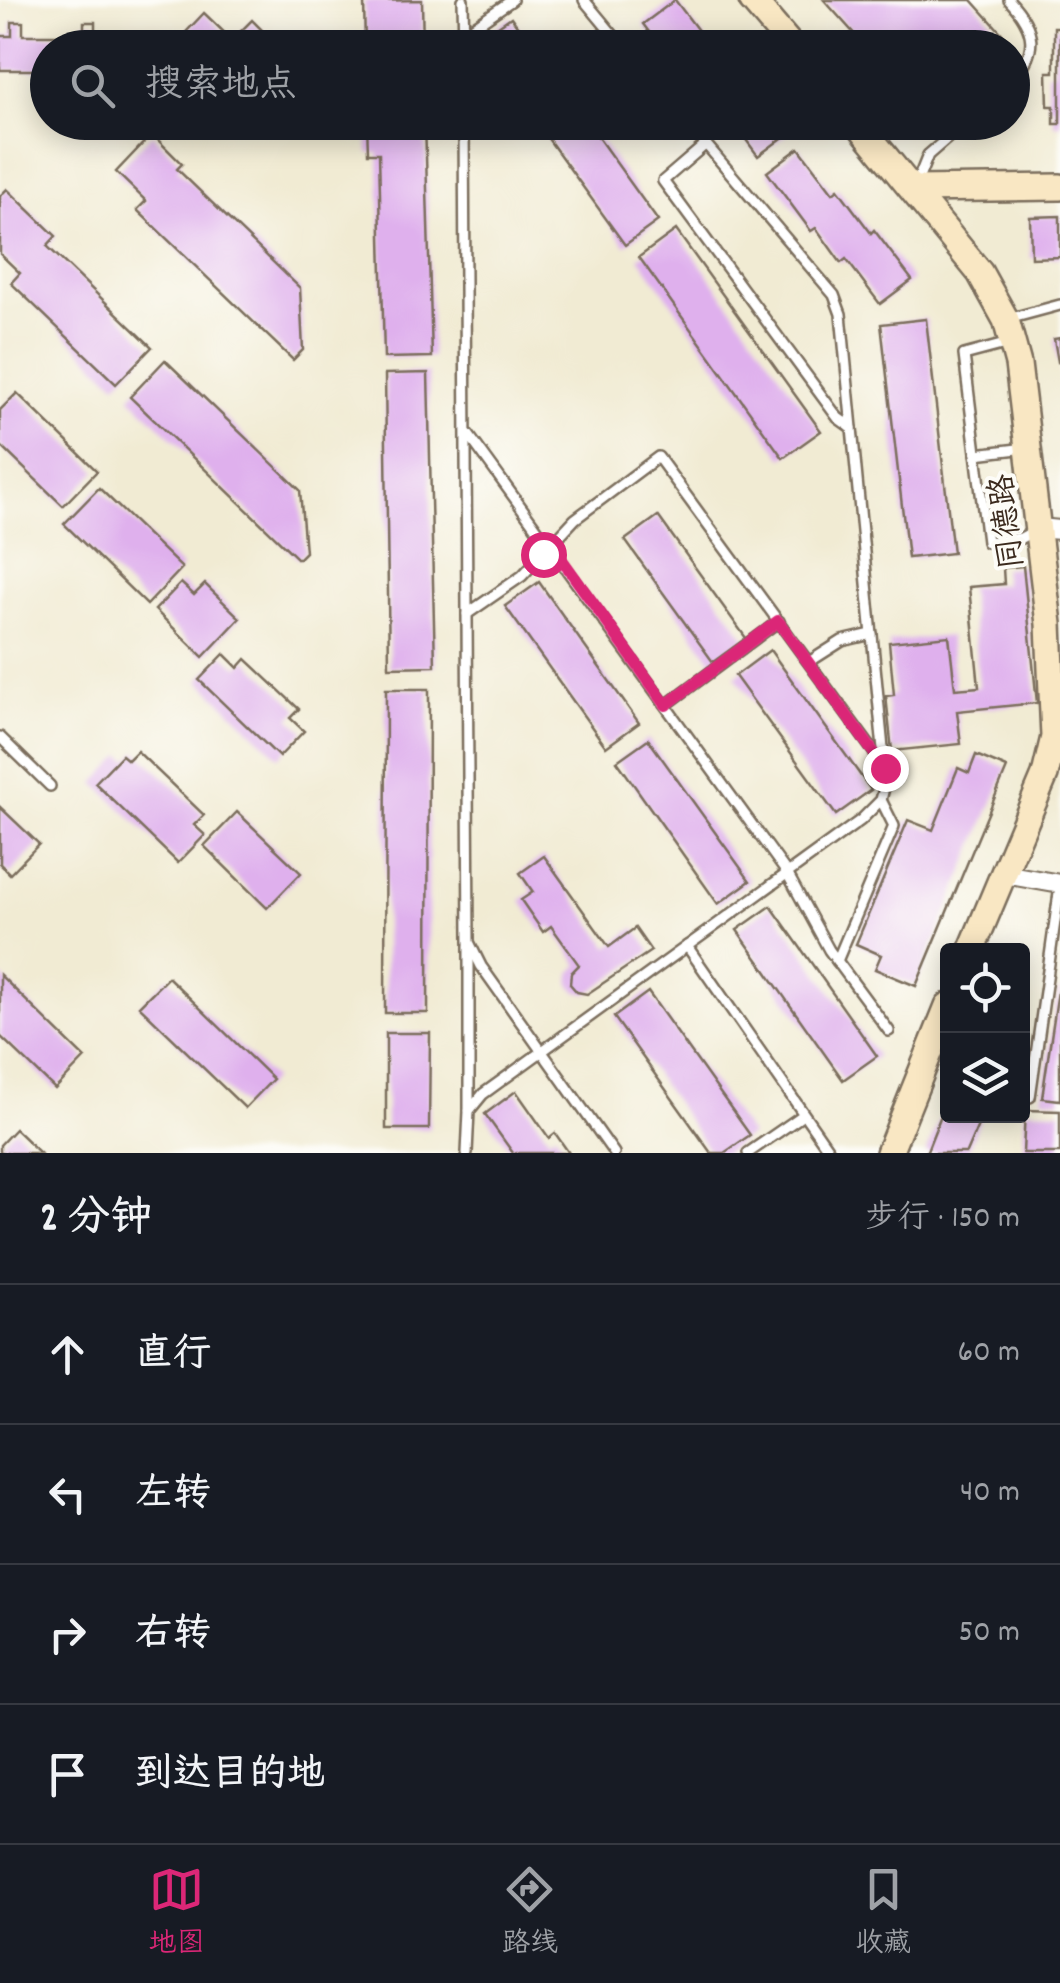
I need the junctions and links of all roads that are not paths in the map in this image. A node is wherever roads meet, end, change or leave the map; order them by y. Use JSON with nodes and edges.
{"nodes":[{"id":1,"x":463,"y":0,"type":"edge"},
{"id":2,"x":512,"y":0,"type":"edge"},
{"id":3,"x":584,"y":0,"type":"edge"},
{"id":4,"x":752,"y":0,"type":"edge"},
{"id":5,"x":1009,"y":0,"type":"edge"},
{"id":6,"x":464,"y":30,"type":"edge"},
{"id":7,"x":470,"y":30,"type":"edge"},
{"id":8,"x":609,"y":30,"type":"edge"},
{"id":9,"x":778,"y":30,"type":"edge"},
{"id":10,"x":1030,"y":55,"type":"edge"},
{"id":11,"x":464,"y":140,"type":"edge"},
{"id":12,"x":703,"y":140,"type":"edge"},
{"id":13,"x":872,"y":140,"type":"edge"},
{"id":14,"x":945,"y":140,"type":"edge"},
{"id":15,"x":706,"y":144,"type":"junction"},
{"id":16,"x":1060,"y":187,"type":"edge"},
{"id":17,"x":914,"y":189,"type":"junction"},
{"id":18,"x":1060,"y":305,"type":"edge"},
{"id":19,"x":1009,"y":331,"type":"junction"},
{"id":20,"x":852,"y":428,"type":"junction"},
{"id":21,"x":466,"y":432,"type":"junction"},
{"id":22,"x":1029,"y":448,"type":"junction"},
{"id":23,"x":976,"y":454,"type":"junction"},
{"id":24,"x":1050,"y":529,"type":"edge"},
{"id":25,"x":550,"y":543,"type":"junction"},
{"id":26,"x":467,"y":614,"type":"junction"},
{"id":27,"x":778,"y":621,"type":"junction"},
{"id":28,"x":872,"y":634,"type":"junction"},
{"id":29,"x":809,"y":662,"type":"junction"},
{"id":30,"x":666,"y":705,"type":"junction"},
{"id":31,"x":0,"y":737,"type":"edge"},
{"id":32,"x":885,"y":768,"type":"junction"},
{"id":33,"x":50,"y":786,"type":"dead end"},
{"id":34,"x":880,"y":800,"type":"junction"},
{"id":35,"x":787,"y":873,"type":"junction"},
{"id":36,"x":1004,"y":874,"type":"junction"},
{"id":37,"x":1060,"y":885,"type":"edge"},
{"id":38,"x":469,"y":942,"type":"junction"},
{"id":39,"x":975,"y":943,"type":"edge"},
{"id":40,"x":687,"y":946,"type":"junction"},
{"id":41,"x":837,"y":961,"type":"junction"},
{"id":42,"x":940,"y":1026,"type":"edge"},
{"id":43,"x":889,"y":1031,"type":"dead end"},
{"id":44,"x":542,"y":1051,"type":"junction"},
{"id":45,"x":1030,"y":1097,"type":"dead end"},
{"id":46,"x":469,"y":1111,"type":"junction"},
{"id":47,"x":803,"y":1114,"type":"junction"},
{"id":48,"x":466,"y":1153,"type":"edge"},
{"id":49,"x":614,"y":1153,"type":"edge"},
{"id":50,"x":748,"y":1153,"type":"edge"},
{"id":51,"x":831,"y":1153,"type":"edge"},
{"id":52,"x":889,"y":1153,"type":"edge"}],
"edges":[{"from":1,"to":6,"type":"lane"},
{"from":2,"to":7,"type":"lane"},
{"from":3,"to":8,"type":"lane"},
{"from":4,"to":9,"type":"street"},
{"from":5,"to":10,"type":"lane"},
{"from":11,"to":21,"type":"lane"},
{"from":12,"to":15,"type":"lane"},
{"from":13,"to":17,"type":"street","name":"同德路"},
{"from":14,"to":17,"type":"lane"},
{"from":15,"to":20,"type":"lane"},
{"from":15,"to":20,"type":"lane"},
{"from":16,"to":17,"type":"street"},
{"from":17,"to":19,"type":"street","name":"同德路"},
{"from":18,"to":19,"type":"lane"},
{"from":19,"to":22,"type":"street","name":"同德路"},
{"from":19,"to":23,"type":"lane"},
{"from":20,"to":28,"type":"lane"},
{"from":21,"to":25,"type":"lane"},
{"from":21,"to":26,"type":"lane"},
{"from":22,"to":23,"type":"lane"},
{"from":22,"to":24,"type":"street","name":"同德路"},
{"from":23,"to":24,"type":"lane"},
{"from":24,"to":36,"type":"street","name":"同德路"},
{"from":25,"to":26,"type":"lane"},
{"from":25,"to":27,"type":"lane"},
{"from":25,"to":30,"type":"lane"},
{"from":26,"to":38,"type":"lane"},
{"from":27,"to":29,"type":"lane"},
{"from":27,"to":30,"type":"lane"},
{"from":28,"to":29,"type":"lane"},
{"from":28,"to":32,"type":"lane"},
{"from":29,"to":32,"type":"lane"},
{"from":30,"to":35,"type":"lane"},
{"from":31,"to":33,"type":"lane"},
{"from":32,"to":34,"type":"lane"},
{"from":34,"to":35,"type":"lane"},
{"from":34,"to":41,"type":"lane"},
{"from":35,"to":40,"type":"lane"},
{"from":35,"to":41,"type":"lane"},
{"from":36,"to":37,"type":"street"},
{"from":36,"to":39,"type":"street","name":"同德路"},
{"from":37,"to":45,"type":"lane"},
{"from":38,"to":44,"type":"lane"},
{"from":38,"to":46,"type":"lane"},
{"from":40,"to":44,"type":"lane"},
{"from":40,"to":47,"type":"lane"},
{"from":41,"to":43,"type":"lane"},
{"from":42,"to":52,"type":"street"},
{"from":44,"to":46,"type":"lane"},
{"from":44,"to":49,"type":"lane"},
{"from":46,"to":48,"type":"lane"},
{"from":47,"to":50,"type":"lane"},
{"from":47,"to":51,"type":"lane"}]}
